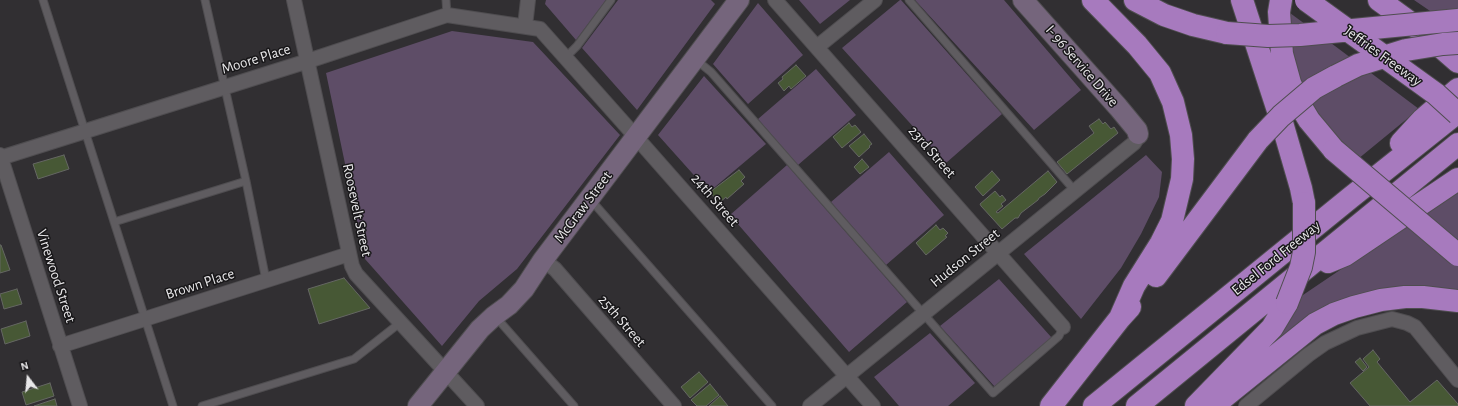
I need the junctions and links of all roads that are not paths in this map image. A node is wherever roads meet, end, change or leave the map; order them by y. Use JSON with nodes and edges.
{"nodes":[{"id":1,"x":43,"y":0,"type":"edge"},
{"id":2,"x":205,"y":0,"type":"edge"},
{"id":3,"x":294,"y":0,"type":"edge"},
{"id":4,"x":446,"y":0,"type":"edge"},
{"id":5,"x":528,"y":0,"type":"edge"},
{"id":6,"x":611,"y":0,"type":"edge"},
{"id":7,"x":739,"y":0,"type":"edge"},
{"id":8,"x":775,"y":0,"type":"edge"},
{"id":9,"x":875,"y":0,"type":"edge"},
{"id":10,"x":909,"y":0,"type":"edge"},
{"id":11,"x":1023,"y":0,"type":"edge"},
{"id":12,"x":1093,"y":0,"type":"edge"},
{"id":13,"x":1135,"y":0,"type":"edge"},
{"id":14,"x":1242,"y":0,"type":"edge"},
{"id":15,"x":1281,"y":0,"type":"edge"},
{"id":16,"x":1306,"y":0,"type":"edge"},
{"id":17,"x":1379,"y":0,"type":"edge"},
{"id":18,"x":447,"y":14,"type":"junction"},
{"id":19,"x":1458,"y":20,"type":"edge"},
{"id":20,"x":525,"y":26,"type":"junction"},
{"id":21,"x":1458,"y":43,"type":"edge"},
{"id":22,"x":817,"y":47,"type":"junction"},
{"id":23,"x":566,"y":57,"type":"junction"},
{"id":24,"x":695,"y":59,"type":"junction"},
{"id":25,"x":308,"y":61,"type":"junction"},
{"id":26,"x":1458,"y":62,"type":"edge"},
{"id":27,"x":225,"y":87,"type":"junction"},
{"id":28,"x":1458,"y":89,"type":"edge"},
{"id":29,"x":1458,"y":113,"type":"edge"},
{"id":30,"x":85,"y":131,"type":"junction"},
{"id":31,"x":1138,"y":134,"type":"joint"},
{"id":32,"x":636,"y":137,"type":"junction"},
{"id":33,"x":1458,"y":144,"type":"edge"},
{"id":34,"x":0,"y":157,"type":"edge"},
{"id":35,"x":1458,"y":179,"type":"edge"},
{"id":36,"x":246,"y":181,"type":"junction"},
{"id":37,"x":1075,"y":191,"type":"junction"},
{"id":38,"x":1350,"y":198,"type":"junction"},
{"id":39,"x":590,"y":199,"type":"junction"},
{"id":40,"x":114,"y":222,"type":"junction"},
{"id":41,"x":349,"y":254,"type":"junction"},
{"id":42,"x":998,"y":254,"type":"junction"},
{"id":43,"x":1458,"y":255,"type":"edge"},
{"id":44,"x":543,"y":260,"type":"junction"},
{"id":45,"x":1301,"y":273,"type":"junction"},
{"id":46,"x":266,"y":280,"type":"junction"},
{"id":47,"x":1458,"y":302,"type":"edge"},
{"id":48,"x":924,"y":314,"type":"junction"},
{"id":49,"x":494,"y":316,"type":"junction"},
{"id":50,"x":1120,"y":318,"type":"junction"},
{"id":51,"x":145,"y":319,"type":"junction"},
{"id":52,"x":401,"y":322,"type":"junction"},
{"id":53,"x":1063,"y":327,"type":"joint"},
{"id":54,"x":60,"y":346,"type":"junction"},
{"id":55,"x":446,"y":372,"type":"junction"},
{"id":56,"x":847,"y":376,"type":"junction"},
{"id":57,"x":1458,"y":380,"type":"edge"},
{"id":58,"x":1251,"y":405,"type":"edge"},
{"id":59,"x":80,"y":406,"type":"edge"},
{"id":60,"x":173,"y":406,"type":"edge"},
{"id":61,"x":202,"y":406,"type":"edge"},
{"id":62,"x":418,"y":406,"type":"edge"},
{"id":63,"x":477,"y":406,"type":"edge"},
{"id":64,"x":574,"y":406,"type":"edge"},
{"id":65,"x":674,"y":406,"type":"edge"},
{"id":66,"x":772,"y":406,"type":"edge"},
{"id":67,"x":810,"y":406,"type":"edge"},
{"id":68,"x":873,"y":406,"type":"edge"},
{"id":69,"x":1051,"y":406,"type":"edge"},
{"id":70,"x":1094,"y":406,"type":"edge"},
{"id":71,"x":1137,"y":406,"type":"edge"},
{"id":72,"x":1196,"y":406,"type":"edge"},
{"id":73,"x":1213,"y":406,"type":"edge"}],
"edges":[{"from":1,"to":30,"type":"lane"},
{"from":2,"to":27,"type":"lane"},
{"from":3,"to":25,"type":"street","name":"Roosevelt Street"},
{"from":4,"to":18,"type":"lane"},
{"from":5,"to":20,"type":"street"},
{"from":6,"to":23,"type":"lane"},
{"from":7,"to":24,"type":"street","name":"McGraw Street"},
{"from":8,"to":22,"type":"street","name":"23rd Street"},
{"from":9,"to":22,"type":"street"},
{"from":10,"to":37,"type":"lane"},
{"from":11,"to":31,"type":"street","name":"I- 96 Service Drive"},
{"from":12,"to":50,"type":"highway"},
{"from":13,"to":19,"type":"highway","bridge":true},
{"from":14,"to":72,"type":"highway","bridge":true},
{"from":15,"to":43,"type":"highway","bridge":true},
{"from":16,"to":29,"type":"highway","name":"Jeffries Freeway","bridge":true},
{"from":17,"to":26,"type":"highway","bridge":true},
{"from":18,"to":20,"type":"street","name":"Moore Place"},
{"from":18,"to":25,"type":"street","name":"Moore Place"},
{"from":20,"to":23,"type":"street","name":"24th Street"},
{"from":21,"to":50,"type":"highway","bridge":true},
{"from":22,"to":42,"type":"street","name":"23rd Street"},
{"from":23,"to":32,"type":"street","name":"24th Street"},
{"from":24,"to":32,"type":"street","name":"McGraw Street"},
{"from":24,"to":48,"type":"lane"},
{"from":25,"to":27,"type":"street","name":"Moore Place"},
{"from":25,"to":41,"type":"street","name":"Roosevelt Street"},
{"from":27,"to":30,"type":"street","name":"Moore Place"},
{"from":27,"to":36,"type":"lane"},
{"from":28,"to":38,"type":"highway"},
{"from":29,"to":38,"type":"highway","name":"Edsel Ford Freeway"},
{"from":30,"to":34,"type":"street","name":"Moore Place"},
{"from":30,"to":40,"type":"lane"},
{"from":31,"to":37,"type":"street","name":"Hudson Street"},
{"from":32,"to":39,"type":"street","name":"McGraw Street"},
{"from":32,"to":56,"type":"street","name":"24th Street"},
{"from":33,"to":45,"type":"highway","name":"Edsel Ford Freeway"},
{"from":34,"to":54,"type":"street","name":"Vinewood Street"},
{"from":35,"to":45,"type":"highway"},
{"from":36,"to":40,"type":"lane"},
{"from":36,"to":46,"type":"lane"},
{"from":37,"to":42,"type":"street","name":"Hudson Street"},
{"from":38,"to":70,"type":"highway","name":"Edsel Ford Freeway"},
{"from":39,"to":44,"type":"street","name":"McGraw Street"},
{"from":39,"to":66,"type":"lane"},
{"from":40,"to":51,"type":"lane"},
{"from":41,"to":46,"type":"street","name":"Brown Place"},
{"from":41,"to":52,"type":"street","name":"Roosevelt Street"},
{"from":42,"to":48,"type":"street","name":"Hudson Street"},
{"from":42,"to":53,"type":"street","name":"23rd Street"},
{"from":44,"to":49,"type":"street","name":"McGraw Street"},
{"from":44,"to":65,"type":"street","name":"25th Street"},
{"from":45,"to":71,"type":"highway","name":"Edsel Ford Freeway"},
{"from":46,"to":51,"type":"street","name":"Brown Place"},
{"from":47,"to":73,"type":"highway"},
{"from":48,"to":53,"type":"lane"},
{"from":48,"to":56,"type":"street","name":"Hudson Street"},
{"from":49,"to":55,"type":"street","name":"McGraw Street"},
{"from":49,"to":64,"type":"lane"},
{"from":50,"to":69,"type":"highway"},
{"from":51,"to":54,"type":"street","name":"Brown Place"},
{"from":51,"to":60,"type":"lane"},
{"from":52,"to":55,"type":"street","name":"Roosevelt Street"},
{"from":52,"to":61,"type":"lane"},
{"from":54,"to":59,"type":"street","name":"Vinewood Street"},
{"from":55,"to":62,"type":"street","name":"McGraw Street"},
{"from":55,"to":63,"type":"street","name":"Roosevelt Street"},
{"from":56,"to":67,"type":"street","name":"Hudson Street"},
{"from":56,"to":68,"type":"street","name":"24th Street"},
{"from":57,"to":58,"type":"street"}]}
